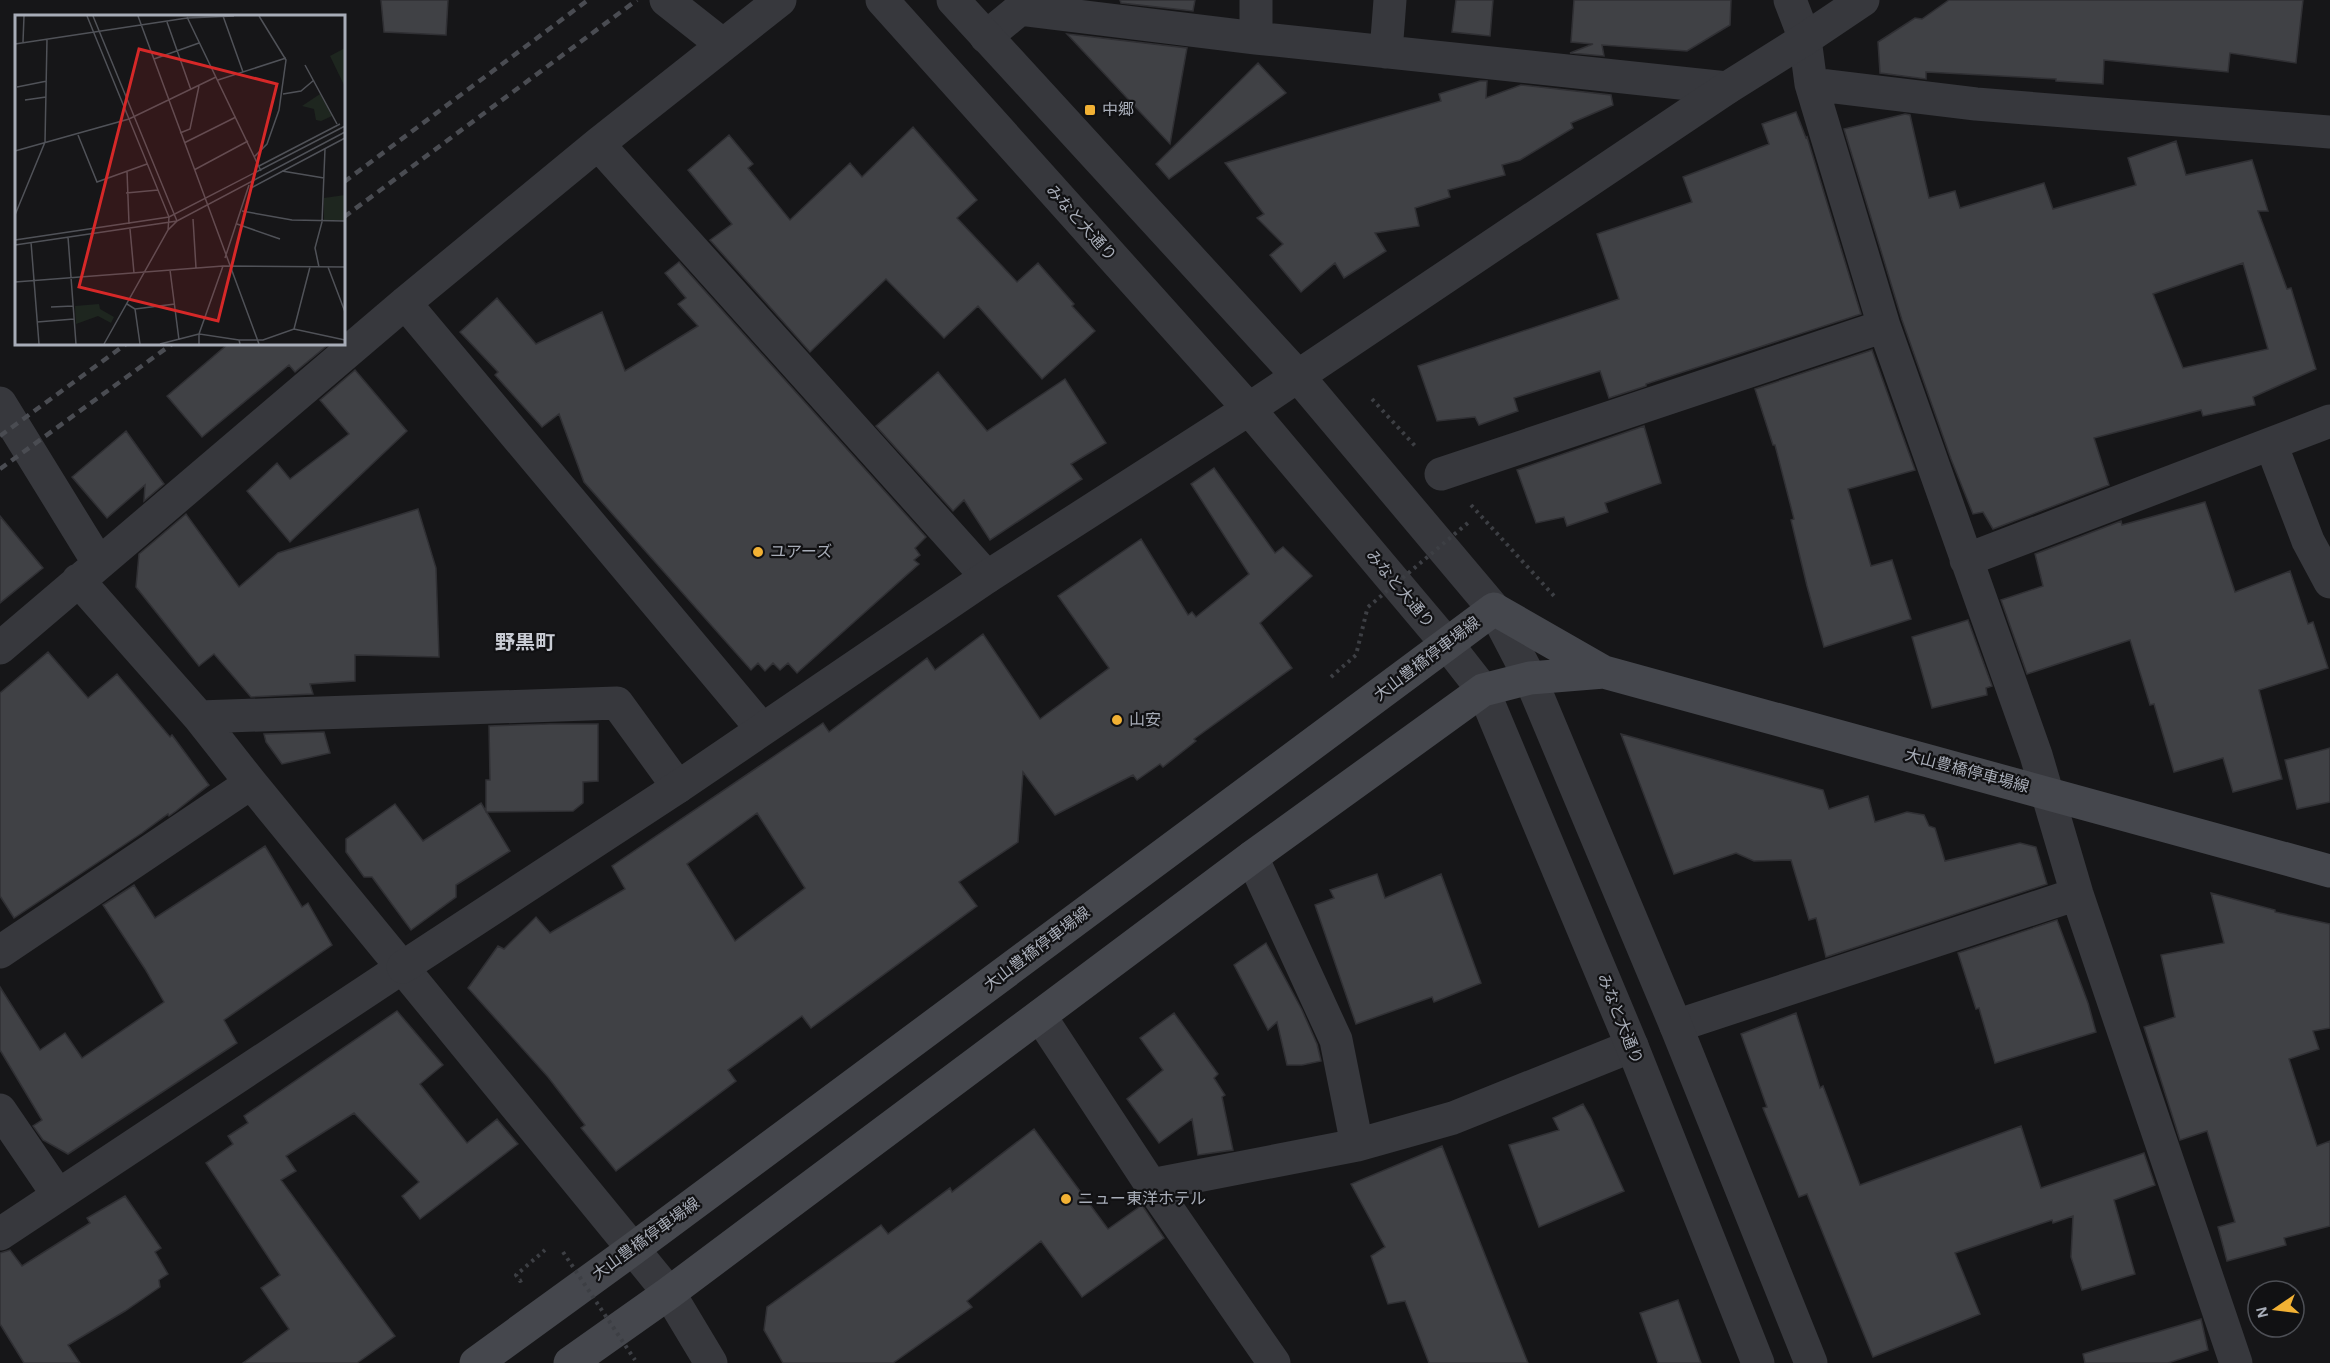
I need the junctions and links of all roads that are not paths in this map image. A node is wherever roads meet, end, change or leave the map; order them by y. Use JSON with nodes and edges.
{"nodes":[{"id":1,"x":666,"y":0,"type":"edge"},
{"id":2,"x":780,"y":0,"type":"edge"},
{"id":3,"x":882,"y":0,"type":"edge"},
{"id":4,"x":953,"y":0,"type":"edge"},
{"id":5,"x":1256,"y":0,"type":"edge"},
{"id":6,"x":1390,"y":0,"type":"edge"},
{"id":7,"x":1790,"y":0,"type":"edge"},
{"id":8,"x":1863,"y":0,"type":"edge"},
{"id":9,"x":1016,"y":4,"type":"edge"},
{"id":10,"x":986,"y":37,"type":"junction"},
{"id":11,"x":1256,"y":38,"type":"junction"},
{"id":12,"x":1805,"y":39,"type":"junction"},
{"id":13,"x":723,"y":45,"type":"junction"},
{"id":14,"x":1386,"y":52,"type":"junction"},
{"id":15,"x":1811,"y":84,"type":"junction"},
{"id":16,"x":1727,"y":88,"type":"junction"},
{"id":17,"x":2330,"y":132,"type":"edge"},
{"id":18,"x":598,"y":144,"type":"junction"},
{"id":19,"x":405,"y":303,"type":"junction"},
{"id":20,"x":1884,"y":326,"type":"junction"},
{"id":21,"x":1297,"y":375,"type":"junction"},
{"id":22,"x":0,"y":402,"type":"edge"},
{"id":23,"x":1249,"y":409,"type":"junction"},
{"id":24,"x":2330,"y":421,"type":"edge"},
{"id":25,"x":2271,"y":444,"type":"junction"},
{"id":26,"x":1441,"y":474,"type":"road end"},
{"id":27,"x":1966,"y":560,"type":"junction"},
{"id":28,"x":88,"y":571,"type":"junction"},
{"id":29,"x":987,"y":577,"type":"junction"},
{"id":30,"x":2330,"y":582,"type":"edge"},
{"id":31,"x":1494,"y":609,"type":"junction"},
{"id":32,"x":1447,"y":644,"type":"junction"},
{"id":33,"x":0,"y":648,"type":"edge"},
{"id":34,"x":1604,"y":672,"type":"junction"},
{"id":35,"x":1530,"y":678,"type":"junction"},
{"id":36,"x":1482,"y":690,"type":"junction"},
{"id":37,"x":199,"y":717,"type":"junction"},
{"id":38,"x":762,"y":729,"type":"junction"},
{"id":39,"x":251,"y":783,"type":"junction"},
{"id":40,"x":678,"y":787,"type":"junction"},
{"id":41,"x":2047,"y":792,"type":"junction"},
{"id":42,"x":1252,"y":857,"type":"junction"},
{"id":43,"x":2330,"y":871,"type":"edge"},
{"id":44,"x":2077,"y":894,"type":"junction"},
{"id":45,"x":0,"y":952,"type":"edge"},
{"id":46,"x":403,"y":967,"type":"junction"},
{"id":47,"x":1040,"y":1016,"type":"junction"},
{"id":48,"x":1676,"y":1026,"type":"junction"},
{"id":49,"x":1632,"y":1046,"type":"junction"},
{"id":50,"x":0,"y":1110,"type":"edge"},
{"id":51,"x":1357,"y":1144,"type":"junction"},
{"id":52,"x":1151,"y":1185,"type":"junction"},
{"id":53,"x":58,"y":1195,"type":"junction"},
{"id":54,"x":0,"y":1234,"type":"edge"},
{"id":55,"x":633,"y":1249,"type":"junction"},
{"id":56,"x":669,"y":1293,"type":"junction"},
{"id":57,"x":476,"y":1363,"type":"edge"},
{"id":58,"x":570,"y":1363,"type":"edge"},
{"id":59,"x":711,"y":1363,"type":"edge"},
{"id":60,"x":1274,"y":1363,"type":"edge"},
{"id":61,"x":1758,"y":1363,"type":"edge"},
{"id":62,"x":1811,"y":1363,"type":"edge"},
{"id":63,"x":2236,"y":1363,"type":"edge"}],
"edges":[{"from":1,"to":13,"type":"street"},
{"from":2,"to":13,"type":"street"},
{"from":3,"to":23,"type":"street","name":"みなと大通り"},
{"from":4,"to":10,"type":"street"},
{"from":5,"to":11,"type":"street"},
{"from":6,"to":14,"type":"street"},
{"from":7,"to":12,"type":"street"},
{"from":8,"to":12,"type":"street"},
{"from":9,"to":10,"type":"street"},
{"from":9,"to":11,"type":"street"},
{"from":10,"to":21,"type":"street"},
{"from":11,"to":14,"type":"street"},
{"from":12,"to":15,"type":"street"},
{"from":12,"to":16,"type":"street"},
{"from":13,"to":18,"type":"street"},
{"from":14,"to":16,"type":"street"},
{"from":15,"to":17,"type":"street"},
{"from":15,"to":20,"type":"street"},
{"from":16,"to":21,"type":"street"},
{"from":18,"to":19,"type":"street"},
{"from":18,"to":29,"type":"street"},
{"from":19,"to":28,"type":"street"},
{"from":19,"to":38,"type":"street"},
{"from":20,"to":26,"type":"street"},
{"from":20,"to":27,"type":"street"},
{"from":21,"to":23,"type":"street"},
{"from":21,"to":31,"type":"street"},
{"from":22,"to":28,"type":"street"},
{"from":23,"to":29,"type":"street"},
{"from":23,"to":32,"type":"street","name":"みなと大通り"},
{"from":24,"to":25,"type":"street"},
{"from":25,"to":27,"type":"street"},
{"from":25,"to":30,"type":"street"},
{"from":27,"to":41,"type":"street"},
{"from":28,"to":33,"type":"street"},
{"from":28,"to":37,"type":"street"},
{"from":29,"to":38,"type":"street"},
{"from":31,"to":32,"type":"main road","name":"大山豊橋停車場線"},
{"from":31,"to":34,"type":"main road","name":"大山豊橋停車場線"},
{"from":31,"to":35,"type":"street"},
{"from":32,"to":36,"type":"street","name":"みなと大通り"},
{"from":32,"to":55,"type":"main road","name":"大山豊橋停車場線"},
{"from":34,"to":35,"type":"main road","name":"大山豊橋停車場線"},
{"from":34,"to":41,"type":"main road","name":"大山豊橋停車場線"},
{"from":35,"to":36,"type":"main road","name":"大山豊橋停車場線"},
{"from":35,"to":48,"type":"street"},
{"from":36,"to":42,"type":"main road","name":"大山豊橋停車場線"},
{"from":36,"to":49,"type":"street","name":"みなと大通り"},
{"from":37,"to":39,"type":"street"},
{"from":37,"to":40,"type":"street"},
{"from":38,"to":40,"type":"street"},
{"from":39,"to":45,"type":"street"},
{"from":39,"to":46,"type":"street"},
{"from":40,"to":46,"type":"street"},
{"from":41,"to":43,"type":"main road","name":"大山豊橋停車場線"},
{"from":41,"to":44,"type":"street"},
{"from":42,"to":47,"type":"main road","name":"大山豊橋停車場線"},
{"from":42,"to":51,"type":"street"},
{"from":44,"to":48,"type":"street"},
{"from":44,"to":63,"type":"street"},
{"from":46,"to":53,"type":"street"},
{"from":46,"to":55,"type":"street"},
{"from":47,"to":52,"type":"street"},
{"from":47,"to":56,"type":"main road","name":"大山豊橋停車場線"},
{"from":48,"to":62,"type":"street"},
{"from":49,"to":51,"type":"street"},
{"from":49,"to":61,"type":"street","name":"みなと大通り"},
{"from":50,"to":53,"type":"street"},
{"from":51,"to":52,"type":"street"},
{"from":52,"to":60,"type":"street"},
{"from":53,"to":54,"type":"street"},
{"from":55,"to":56,"type":"street"},
{"from":55,"to":57,"type":"main road","name":"大山豊橋停車場線"},
{"from":56,"to":58,"type":"main road","name":"大山豊橋停車場線"},
{"from":56,"to":59,"type":"street"}]}
